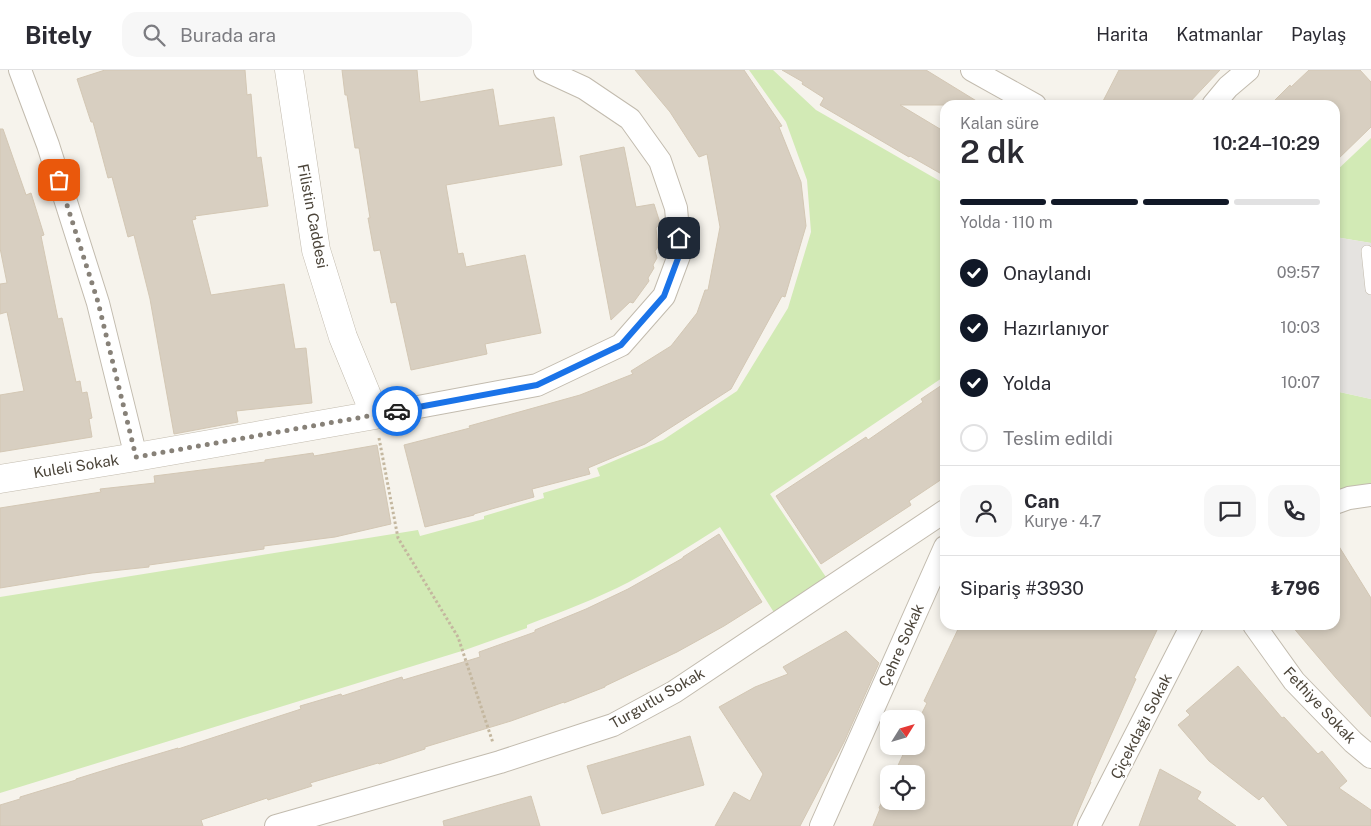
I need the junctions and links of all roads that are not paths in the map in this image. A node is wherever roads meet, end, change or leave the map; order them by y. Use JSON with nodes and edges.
{"nodes":[{"id":1,"x":20,"y":70,"type":"edge"},
{"id":2,"x":289,"y":70,"type":"edge"},
{"id":3,"x":545,"y":70,"type":"edge"},
{"id":4,"x":972,"y":70,"type":"edge"},
{"id":5,"x":1248,"y":70,"type":"edge"},
{"id":6,"x":1026,"y":100,"type":"edge"},
{"id":7,"x":1217,"y":100,"type":"edge"},
{"id":8,"x":1367,"y":251,"type":"dead end"},
{"id":9,"x":1371,"y":289,"type":"edge"},
{"id":10,"x":375,"y":415,"type":"junction"},
{"id":11,"x":136,"y":457,"type":"junction"},
{"id":12,"x":0,"y":478,"type":"edge"},
{"id":13,"x":1371,"y":495,"type":"edge"},
{"id":14,"x":1340,"y":501,"type":"edge"},
{"id":15,"x":940,"y":514,"type":"edge"},
{"id":16,"x":940,"y":557,"type":"edge"},
{"id":17,"x":1189,"y":630,"type":"edge"},
{"id":18,"x":1258,"y":630,"type":"edge"},
{"id":19,"x":1371,"y":757,"type":"edge"},
{"id":20,"x":276,"y":826,"type":"edge"},
{"id":21,"x":821,"y":826,"type":"edge"},
{"id":22,"x":1089,"y":826,"type":"edge"}],
"edges":[{"from":1,"to":11,"type":"street"},
{"from":2,"to":10,"type":"street","name":"Filistin Caddesi"},
{"from":3,"to":10,"type":"street","name":"Kuleli Sokak"},
{"from":4,"to":6,"type":"street"},
{"from":5,"to":7,"type":"street"},
{"from":8,"to":9,"type":"lane"},
{"from":10,"to":11,"type":"street","name":"Kuleli Sokak"},
{"from":11,"to":12,"type":"street","name":"Kuleli Sokak"},
{"from":13,"to":14,"type":"street"},
{"from":15,"to":20,"type":"street","name":"Turgutlu Sokak"},
{"from":16,"to":21,"type":"street","name":"Çehre Sokak"},
{"from":17,"to":22,"type":"street","name":"Çiçekdağı Sokak"},
{"from":18,"to":19,"type":"street","name":"Fethiye Sokak"}]}
